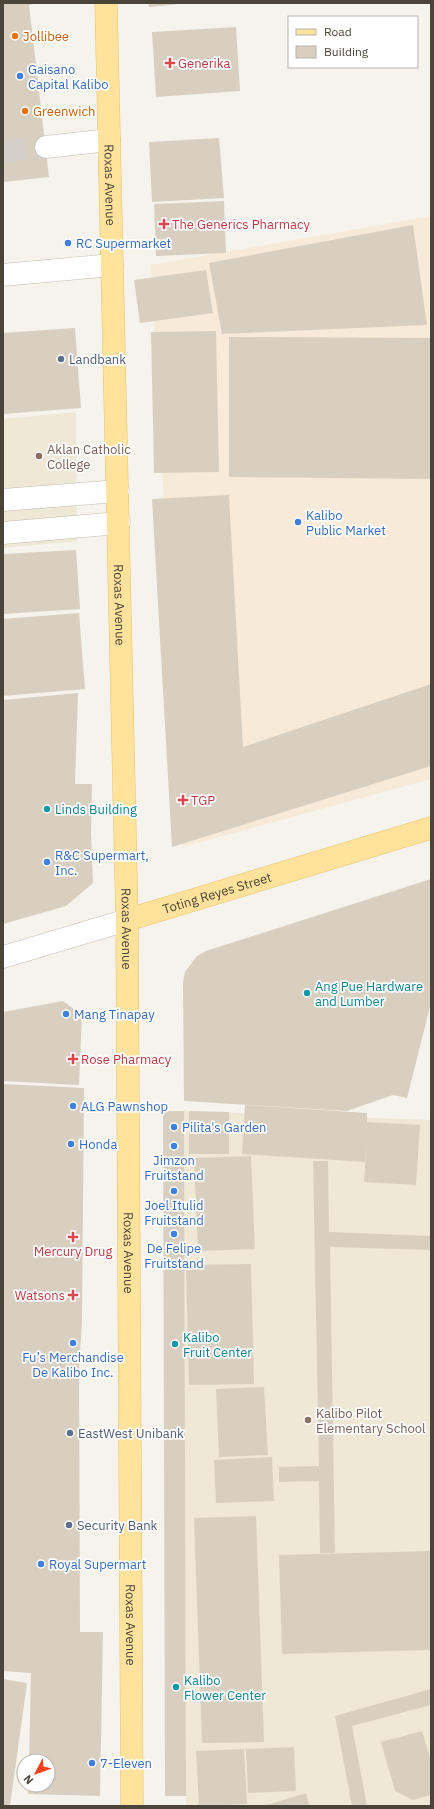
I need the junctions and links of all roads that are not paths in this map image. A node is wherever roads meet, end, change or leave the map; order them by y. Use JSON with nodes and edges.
{"nodes":[{"id":1,"x":106,"y":3,"type":"edge"},
{"id":2,"x":110,"y":140,"type":"junction"},
{"id":3,"x":46,"y":146,"type":"tunnel mouth"},
{"id":4,"x":112,"y":265,"type":"junction"},
{"id":5,"x":3,"y":275,"type":"edge"},
{"id":6,"x":118,"y":492,"type":"junction"},
{"id":7,"x":3,"y":500,"type":"edge"},
{"id":8,"x":119,"y":523,"type":"junction"},
{"id":9,"x":3,"y":533,"type":"edge"},
{"id":10,"x":431,"y":828,"type":"edge"},
{"id":11,"x":127,"y":920,"type":"junction"},
{"id":12,"x":3,"y":957,"type":"edge"},
{"id":13,"x":132,"y":1806,"type":"edge"}],
"edges":[{"from":1,"to":2,"type":"main road","name":"Roxas Avenue"},
{"from":2,"to":3,"type":"street"},
{"from":2,"to":4,"type":"main road","name":"Roxas Avenue"},
{"from":4,"to":5,"type":"street"},
{"from":4,"to":6,"type":"main road","name":"Roxas Avenue"},
{"from":6,"to":7,"type":"street"},
{"from":6,"to":8,"type":"main road","name":"Roxas Avenue"},
{"from":8,"to":9,"type":"street"},
{"from":8,"to":11,"type":"main road","name":"Roxas Avenue"},
{"from":10,"to":11,"type":"main road","name":"Toting Reyes Street"},
{"from":11,"to":12,"type":"street","name":"Toting Reyes Street"},
{"from":11,"to":13,"type":"main road","name":"Roxas Avenue"}]}
